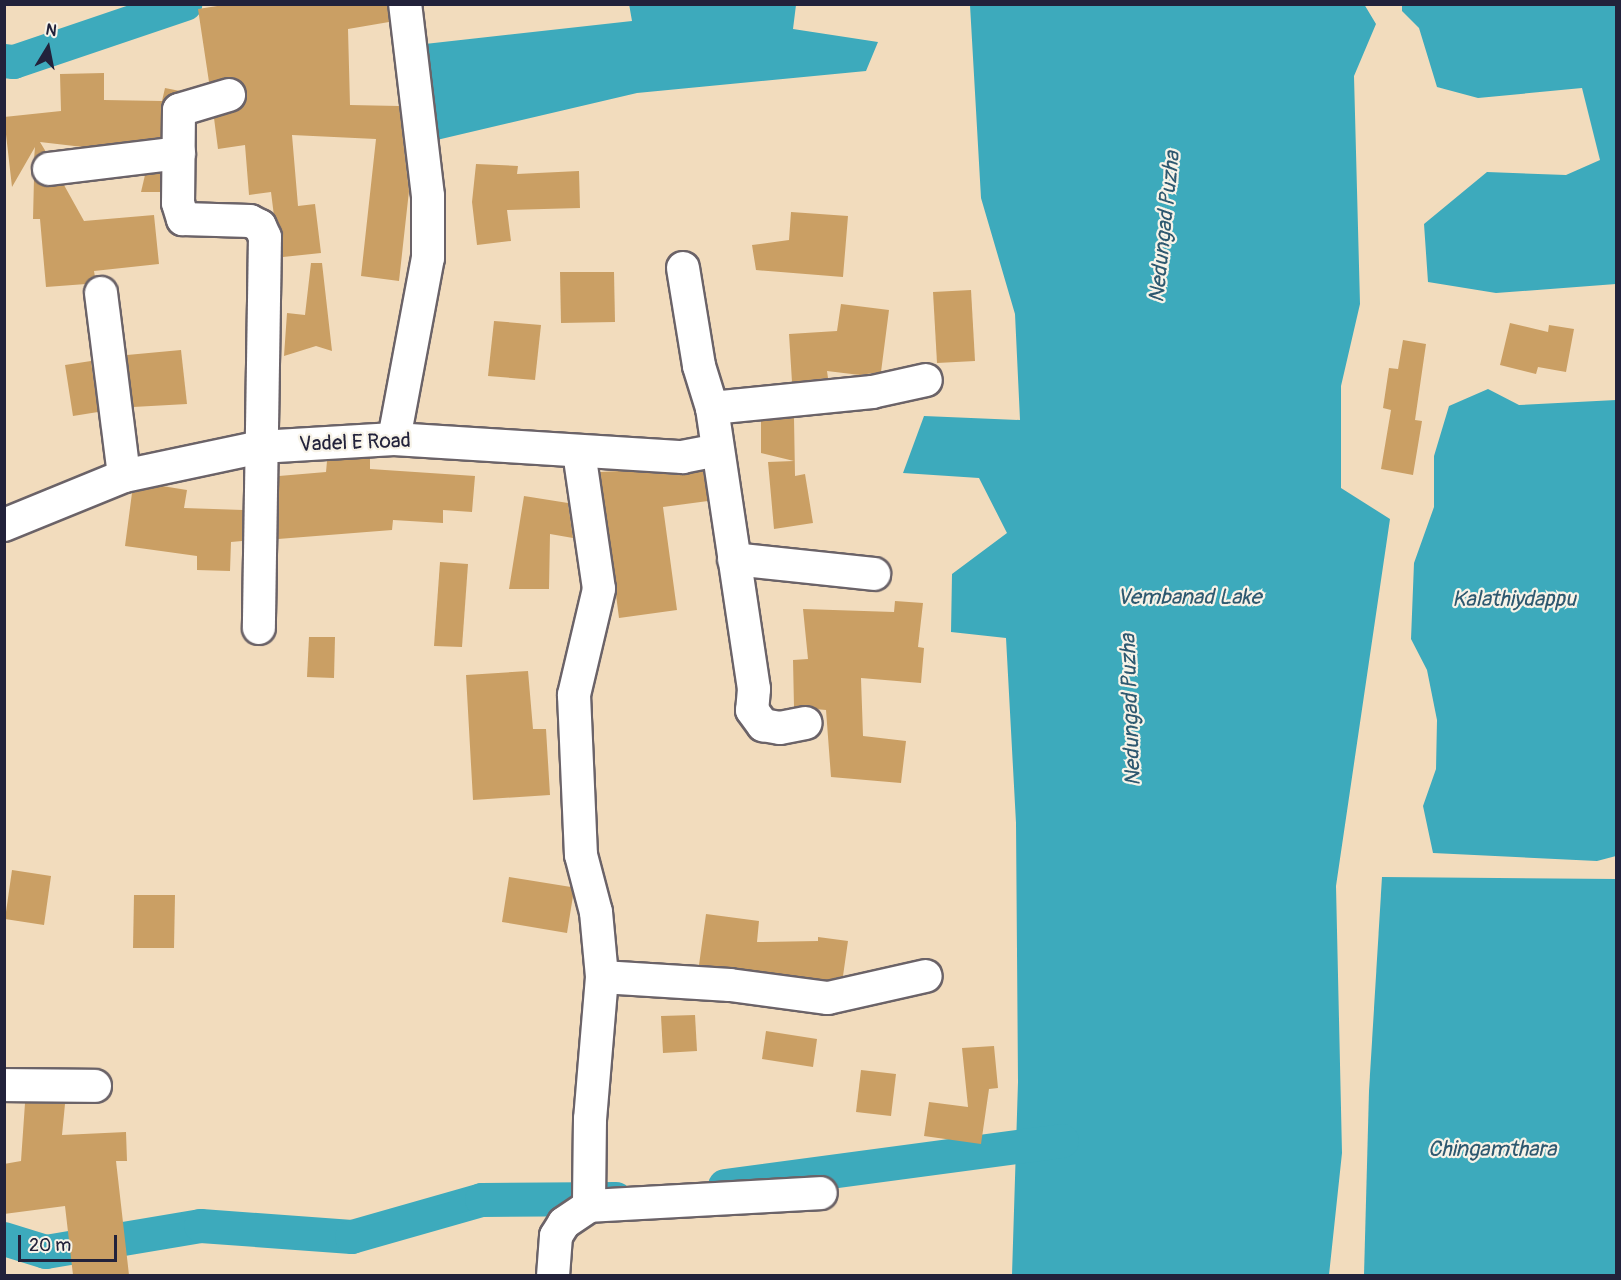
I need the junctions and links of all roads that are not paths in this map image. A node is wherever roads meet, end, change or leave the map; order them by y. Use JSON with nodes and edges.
{"nodes":[{"id":1,"x":405,"y":4,"type":"edge"},
{"id":2,"x":229,"y":95,"type":"dead end"},
{"id":3,"x":179,"y":153,"type":"junction"},
{"id":4,"x":48,"y":169,"type":"dead end"},
{"id":5,"x":683,"y":268,"type":"dead end"},
{"id":6,"x":101,"y":293,"type":"dead end"},
{"id":7,"x":926,"y":380,"type":"dead end"},
{"id":8,"x":712,"y":408,"type":"junction"},
{"id":9,"x":394,"y":439,"type":"junction"},
{"id":10,"x":260,"y":447,"type":"junction"},
{"id":11,"x":717,"y":450,"type":"junction"},
{"id":12,"x":579,"y":452,"type":"junction"},
{"id":13,"x":124,"y":476,"type":"junction"},
{"id":14,"x":4,"y":525,"type":"edge"},
{"id":15,"x":734,"y":559,"type":"junction"},
{"id":16,"x":874,"y":574,"type":"dead end"},
{"id":17,"x":260,"y":628,"type":"dead end"},
{"id":18,"x":807,"y":723,"type":"dead end"},
{"id":19,"x":926,"y":976,"type":"dead end"},
{"id":20,"x":602,"y":977,"type":"junction"},
{"id":21,"x":4,"y":1085,"type":"edge"},
{"id":22,"x":95,"y":1086,"type":"dead end"},
{"id":23,"x":821,"y":1193,"type":"dead end"},
{"id":24,"x":589,"y":1199,"type":"junction"},
{"id":25,"x":553,"y":1275,"type":"edge"}],
"edges":[{"from":1,"to":9,"type":"street"},
{"from":2,"to":3,"type":"street"},
{"from":3,"to":4,"type":"street"},
{"from":3,"to":10,"type":"street"},
{"from":5,"to":8,"type":"street"},
{"from":6,"to":13,"type":"street"},
{"from":7,"to":8,"type":"street"},
{"from":8,"to":11,"type":"street"},
{"from":9,"to":10,"type":"street","name":"Vadel E Road"},
{"from":9,"to":12,"type":"street","name":"Vadel E Road"},
{"from":10,"to":13,"type":"street","name":"Vadel E Road"},
{"from":10,"to":17,"type":"street"},
{"from":11,"to":12,"type":"street","name":"Vadel E Road"},
{"from":11,"to":15,"type":"street"},
{"from":12,"to":20,"type":"street"},
{"from":13,"to":14,"type":"street","name":"Vadel E Road"},
{"from":15,"to":16,"type":"street"},
{"from":15,"to":18,"type":"street"},
{"from":19,"to":20,"type":"street"},
{"from":20,"to":24,"type":"street"},
{"from":21,"to":22,"type":"street"},
{"from":23,"to":24,"type":"street"},
{"from":24,"to":25,"type":"street"}]}
